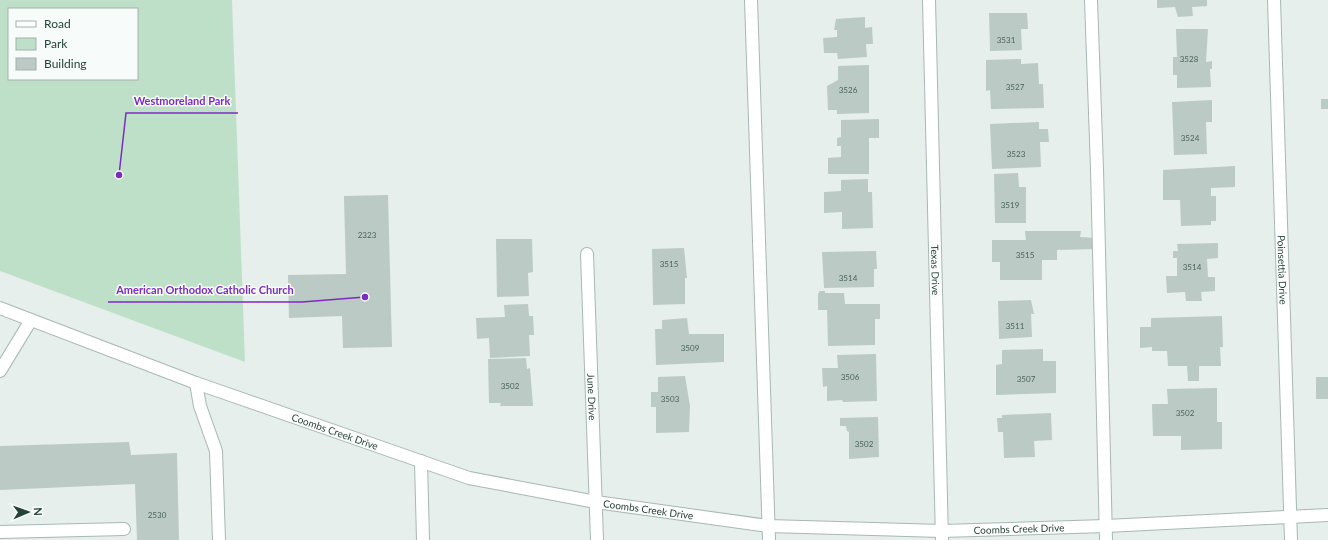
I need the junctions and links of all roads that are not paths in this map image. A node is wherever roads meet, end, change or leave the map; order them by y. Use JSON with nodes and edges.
{"nodes":[{"id":1,"x":751,"y":0,"type":"edge"},
{"id":2,"x":929,"y":0,"type":"edge"},
{"id":3,"x":1092,"y":0,"type":"edge"},
{"id":4,"x":1274,"y":0,"type":"edge"},
{"id":5,"x":587,"y":254,"type":"dead end"},
{"id":6,"x":0,"y":308,"type":"edge"},
{"id":7,"x":31,"y":320,"type":"junction"},
{"id":8,"x":0,"y":371,"type":"edge"},
{"id":9,"x":196,"y":383,"type":"junction"},
{"id":10,"x":420,"y":462,"type":"junction"},
{"id":11,"x":596,"y":502,"type":"junction"},
{"id":12,"x":1328,"y":516,"type":"edge"},
{"id":13,"x":1290,"y":517,"type":"junction"},
{"id":14,"x":768,"y":526,"type":"junction"},
{"id":15,"x":1106,"y":526,"type":"junction"},
{"id":16,"x":124,"y":529,"type":"dead end"},
{"id":17,"x":0,"y":532,"type":"edge"},
{"id":18,"x":942,"y":536,"type":"edge"},
{"id":19,"x":219,"y":540,"type":"edge"},
{"id":20,"x":423,"y":540,"type":"edge"},
{"id":21,"x":597,"y":540,"type":"edge"},
{"id":22,"x":769,"y":540,"type":"edge"},
{"id":23,"x":1106,"y":540,"type":"edge"},
{"id":24,"x":1290,"y":540,"type":"edge"}],
"edges":[{"from":1,"to":14,"type":"street"},
{"from":2,"to":18,"type":"street","name":"Texas Drive"},
{"from":3,"to":15,"type":"street"},
{"from":4,"to":13,"type":"street","name":"Poinsettia Drive"},
{"from":5,"to":11,"type":"street","name":"June Drive"},
{"from":6,"to":7,"type":"street","name":"Coombs Creek Drive"},
{"from":7,"to":8,"type":"street"},
{"from":7,"to":9,"type":"street","name":"Coombs Creek Drive"},
{"from":9,"to":10,"type":"street","name":"Coombs Creek Drive"},
{"from":9,"to":19,"type":"street"},
{"from":10,"to":11,"type":"street","name":"Coombs Creek Drive"},
{"from":10,"to":20,"type":"street"},
{"from":11,"to":14,"type":"street","name":"Coombs Creek Drive"},
{"from":11,"to":21,"type":"street","name":"June Drive"},
{"from":12,"to":13,"type":"street","name":"Coombs Creek Drive"},
{"from":13,"to":15,"type":"street","name":"Coombs Creek Drive"},
{"from":13,"to":24,"type":"street","name":"Poinsettia Drive"},
{"from":14,"to":18,"type":"street","name":"Coombs Creek Drive"},
{"from":14,"to":22,"type":"street"},
{"from":15,"to":18,"type":"street","name":"Coombs Creek Drive"},
{"from":15,"to":23,"type":"street"},
{"from":16,"to":17,"type":"street"}]}
